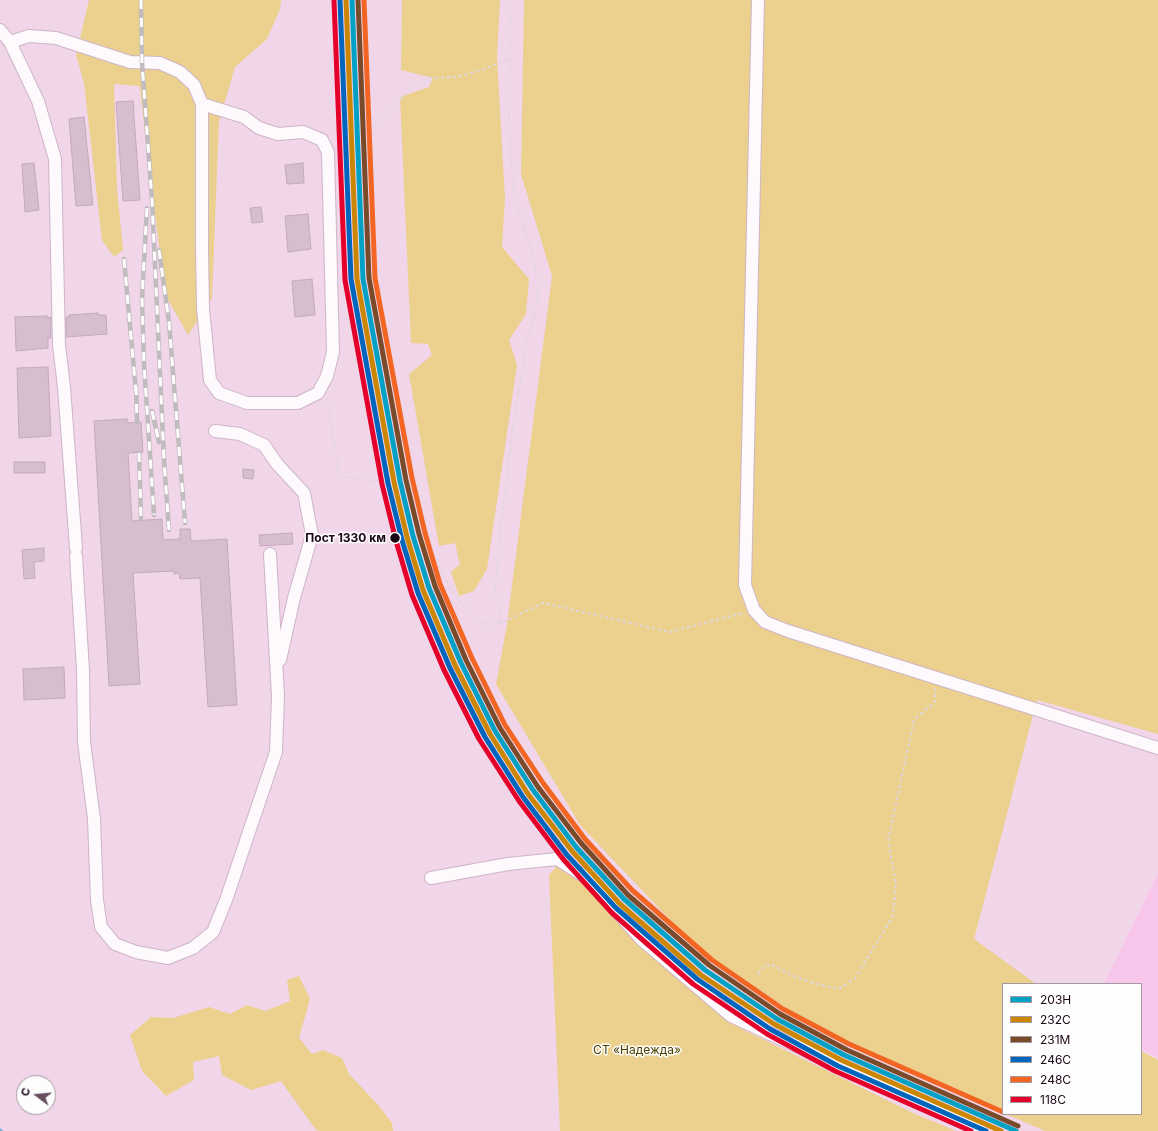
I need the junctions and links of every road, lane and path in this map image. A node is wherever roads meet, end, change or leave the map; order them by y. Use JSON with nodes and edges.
{"nodes":[{"id":1,"x":510,"y":0,"type":"edge"},
{"id":2,"x":758,"y":0,"type":"edge"},
{"id":3,"x":0,"y":30,"type":"edge"},
{"id":4,"x":10,"y":42,"type":"junction"},
{"id":5,"x":508,"y":59,"type":"junction"},
{"id":6,"x":202,"y":104,"type":"junction"},
{"id":7,"x":328,"y":152,"type":"junction"},
{"id":8,"x":318,"y":393,"type":"junction"},
{"id":9,"x":216,"y":431,"type":"dead end"},
{"id":10,"x":270,"y":554,"type":"dead end"},
{"id":11,"x":754,"y":610,"type":"junction"},
{"id":12,"x":501,"y":622,"type":"junction"},
{"id":13,"x":277,"y":675,"type":"junction"},
{"id":14,"x":934,"y":677,"type":"junction"},
{"id":15,"x":1158,"y":748,"type":"edge"},
{"id":16,"x":431,"y":878,"type":"dead end"},
{"id":17,"x":758,"y":974,"type":"dead end"},
{"id":18,"x":960,"y":1126,"type":"edge"},
{"id":19,"x":981,"y":1131,"type":"edge"}],
"edges":[{"from":1,"to":5,"type":"path"},
{"from":2,"to":11,"type":"street"},
{"from":3,"to":4,"type":"street"},
{"from":4,"to":6,"type":"street"},
{"from":4,"to":13,"type":"street"},
{"from":5,"to":7,"type":"path"},
{"from":5,"to":12,"type":"path"},
{"from":6,"to":7,"type":"street"},
{"from":6,"to":8,"type":"street"},
{"from":7,"to":8,"type":"street"},
{"from":8,"to":12,"type":"path"},
{"from":9,"to":13,"type":"street"},
{"from":10,"to":13,"type":"street"},
{"from":11,"to":12,"type":"path"},
{"from":11,"to":14,"type":"street"},
{"from":14,"to":15,"type":"street"},
{"from":14,"to":17,"type":"path"},
{"from":16,"to":18,"type":"street"},
{"from":18,"to":19,"type":"street"}]}
